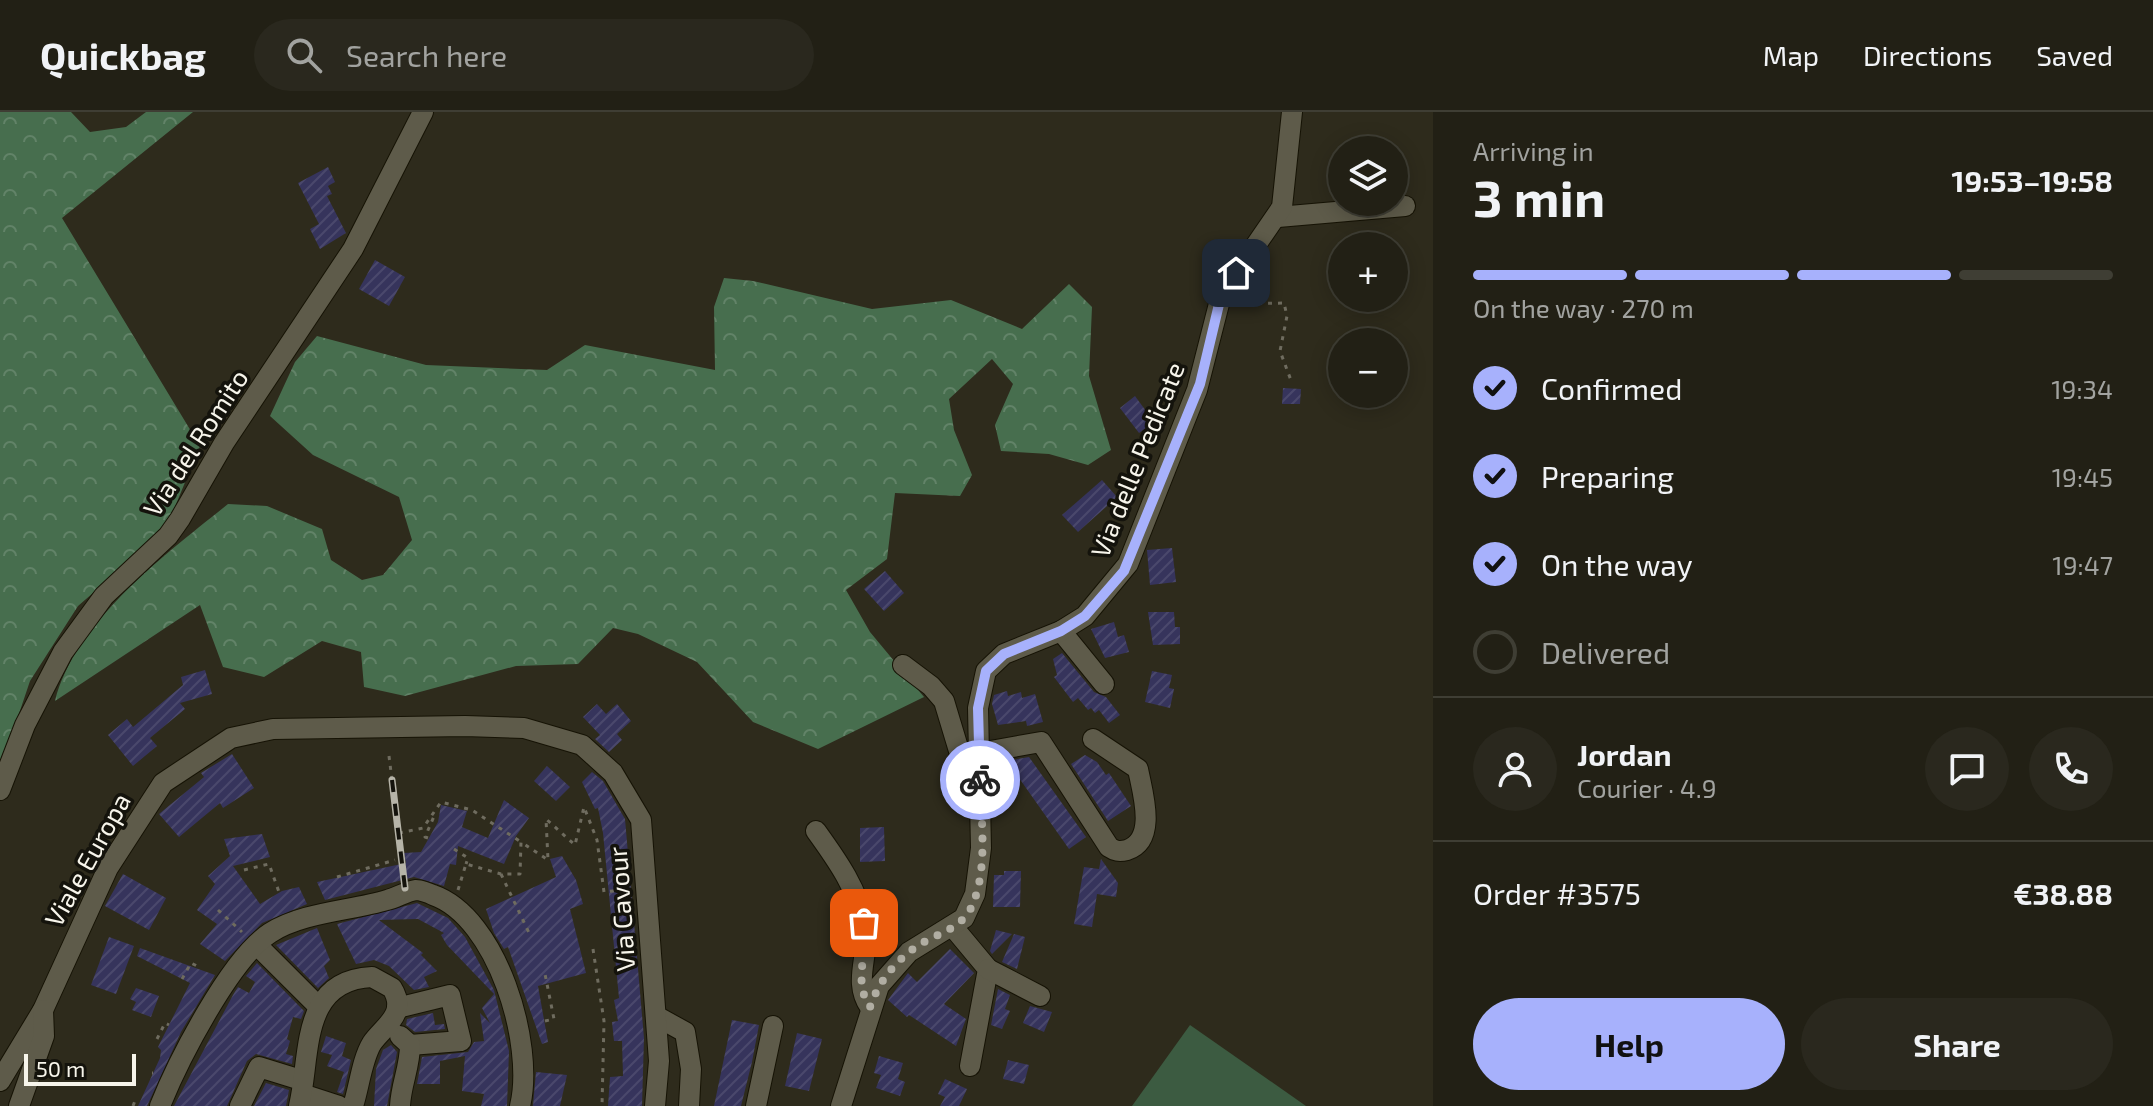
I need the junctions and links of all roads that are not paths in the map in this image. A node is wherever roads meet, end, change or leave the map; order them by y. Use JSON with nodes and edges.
{"nodes":[{"id":1,"x":423,"y":112,"type":"edge"},
{"id":2,"x":1292,"y":112,"type":"edge"},
{"id":3,"x":1328,"y":213,"type":"edge"},
{"id":4,"x":1278,"y":217,"type":"junction"},
{"id":5,"x":1061,"y":631,"type":"junction"},
{"id":6,"x":903,"y":665,"type":"dead end"},
{"id":7,"x":1104,"y":684,"type":"dead end"},
{"id":8,"x":567,"y":738,"type":"joint"},
{"id":9,"x":1093,"y":739,"type":"dead end"},
{"id":10,"x":979,"y":753,"type":"junction"},
{"id":11,"x":0,"y":790,"type":"edge"},
{"id":12,"x":981,"y":824,"type":"junction"},
{"id":13,"x":816,"y":831,"type":"dead end"},
{"id":14,"x":457,"y":893,"type":"road end"},
{"id":15,"x":953,"y":927,"type":"junction"},
{"id":16,"x":257,"y":945,"type":"junction"},
{"id":17,"x":988,"y":969,"type":"junction"},
{"id":18,"x":506,"y":984,"type":"junction"},
{"id":19,"x":1040,"y":996,"type":"dead end"},
{"id":20,"x":318,"y":1006,"type":"junction"},
{"id":21,"x":870,"y":1007,"type":"junction"},
{"id":22,"x":43,"y":1010,"type":"junction"},
{"id":23,"x":656,"y":1016,"type":"junction"},
{"id":24,"x":392,"y":1018,"type":"junction"},
{"id":25,"x":773,"y":1026,"type":"dead end"},
{"id":26,"x":410,"y":1045,"type":"junction"},
{"id":27,"x":970,"y":1066,"type":"dead end"},
{"id":28,"x":0,"y":1081,"type":"edge"},
{"id":29,"x":301,"y":1093,"type":"edge"},
{"id":30,"x":19,"y":1106,"type":"edge"},
{"id":31,"x":160,"y":1106,"type":"edge"},
{"id":32,"x":240,"y":1106,"type":"edge"},
{"id":33,"x":339,"y":1106,"type":"edge"},
{"id":34,"x":353,"y":1106,"type":"edge"},
{"id":35,"x":400,"y":1106,"type":"edge"},
{"id":36,"x":520,"y":1106,"type":"edge"},
{"id":37,"x":655,"y":1106,"type":"edge"},
{"id":38,"x":689,"y":1106,"type":"edge"},
{"id":39,"x":756,"y":1106,"type":"edge"},
{"id":40,"x":841,"y":1106,"type":"edge"}],
"edges":[{"from":1,"to":11,"type":"street","name":"Via del Romito"},
{"from":2,"to":4,"type":"street","name":"Via delle Pedicate"},
{"from":3,"to":4,"type":"street"},
{"from":4,"to":5,"type":"street","name":"Via delle Pedicate"},
{"from":5,"to":7,"type":"street"},
{"from":5,"to":10,"type":"street","name":"Via delle Pedicate"},
{"from":6,"to":12,"type":"street"},
{"from":8,"to":22,"type":"street","name":"Viale Europa"},
{"from":8,"to":23,"type":"street","name":"Via Cavour"},
{"from":9,"to":10,"type":"street"},
{"from":10,"to":12,"type":"street","name":"Via delle Pedicate"},
{"from":12,"to":15,"type":"street","name":"Via delle Pedicate"},
{"from":13,"to":21,"type":"street"},
{"from":14,"to":18,"type":"street"},
{"from":15,"to":17,"type":"street"},
{"from":15,"to":21,"type":"street","name":"Via delle Pedicate"},
{"from":16,"to":18,"type":"street"},
{"from":16,"to":20,"type":"street"},
{"from":16,"to":31,"type":"street"},
{"from":17,"to":19,"type":"street"},
{"from":17,"to":27,"type":"street"},
{"from":18,"to":36,"type":"street"},
{"from":20,"to":24,"type":"street"},
{"from":20,"to":29,"type":"street"},
{"from":21,"to":40,"type":"street","name":"Via delle Pedicate"},
{"from":22,"to":28,"type":"street","name":"Viale Europa"},
{"from":22,"to":30,"type":"street"},
{"from":23,"to":37,"type":"street","name":"Via Cavour"},
{"from":23,"to":38,"type":"street"},
{"from":24,"to":26,"type":"street"},
{"from":24,"to":26,"type":"street"},
{"from":24,"to":34,"type":"street"},
{"from":25,"to":39,"type":"street"},
{"from":26,"to":35,"type":"street"},
{"from":29,"to":32,"type":"street"},
{"from":29,"to":33,"type":"street"}]}
